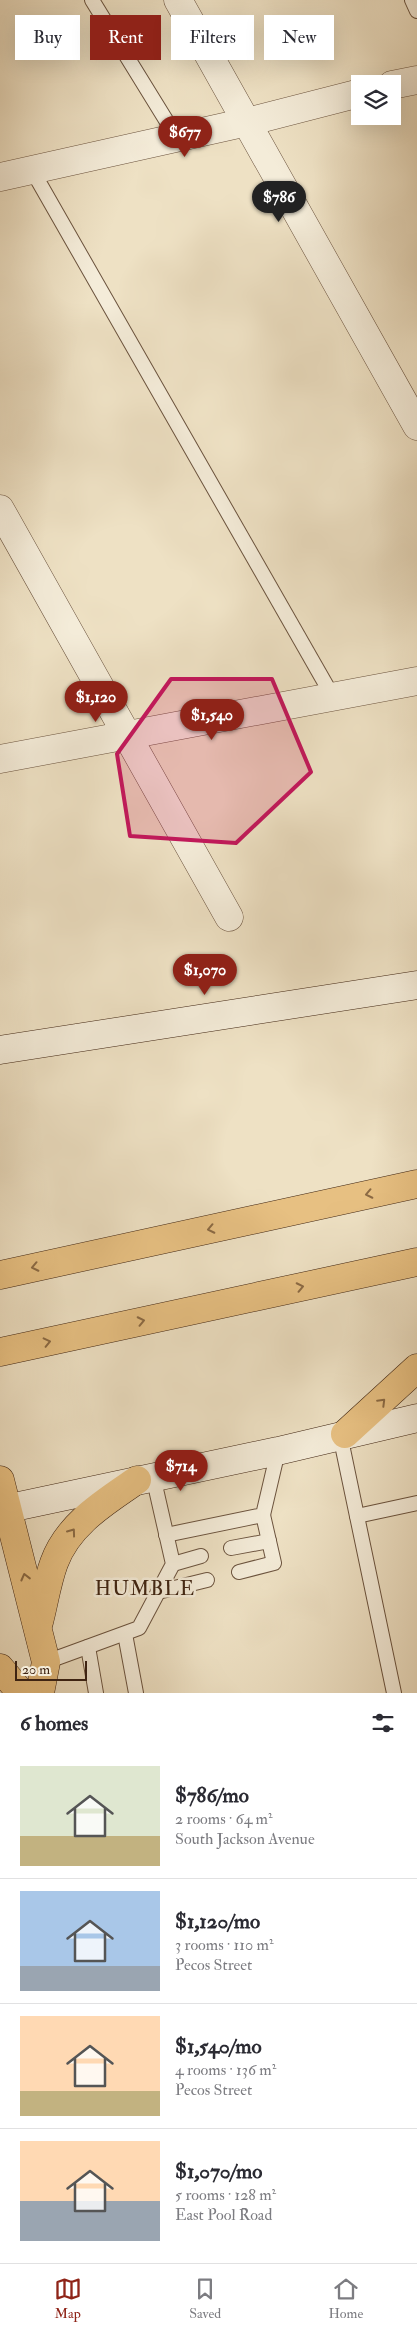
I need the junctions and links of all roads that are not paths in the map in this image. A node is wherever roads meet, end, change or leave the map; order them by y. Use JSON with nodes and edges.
{"nodes":[{"id":1,"x":92,"y":0,"type":"edge"},
{"id":2,"x":178,"y":0,"type":"edge"},
{"id":3,"x":412,"y":0,"type":"edge"},
{"id":4,"x":417,"y":11,"type":"edge"},
{"id":5,"x":417,"y":80,"type":"edge"},
{"id":6,"x":401,"y":83,"type":"edge"},
{"id":7,"x":351,"y":95,"type":"edge"},
{"id":8,"x":247,"y":122,"type":"junction"},
{"id":9,"x":177,"y":138,"type":"junction"},
{"id":10,"x":32,"y":170,"type":"junction"},
{"id":11,"x":0,"y":177,"type":"edge"},
{"id":12,"x":417,"y":426,"type":"edge"},
{"id":13,"x":0,"y":509,"type":"edge"},
{"id":14,"x":417,"y":681,"type":"edge"},
{"id":15,"x":333,"y":696,"type":"junction"},
{"id":16,"x":127,"y":735,"type":"junction"},
{"id":17,"x":0,"y":759,"type":"edge"},
{"id":18,"x":229,"y":917,"type":"dead end"},
{"id":19,"x":417,"y":986,"type":"edge"},
{"id":20,"x":0,"y":1050,"type":"edge"},
{"id":21,"x":417,"y":1184,"type":"edge"},
{"id":22,"x":417,"y":1262,"type":"edge"},
{"id":23,"x":0,"y":1275,"type":"edge"},
{"id":24,"x":0,"y":1352,"type":"edge"},
{"id":25,"x":417,"y":1368,"type":"edge"},
{"id":26,"x":417,"y":1418,"type":"edge"},
{"id":27,"x":343,"y":1434,"type":"junction"},
{"id":28,"x":278,"y":1451,"type":"junction"},
{"id":29,"x":145,"y":1478,"type":"junction"},
{"id":30,"x":0,"y":1480,"type":"edge"},
{"id":31,"x":417,"y":1503,"type":"edge"},
{"id":32,"x":4,"y":1510,"type":"edge"},
{"id":33,"x":263,"y":1515,"type":"junction"},
{"id":34,"x":357,"y":1516,"type":"junction"},
{"id":35,"x":166,"y":1535,"type":"junction"},
{"id":36,"x":269,"y":1541,"type":"junction"},
{"id":37,"x":231,"y":1548,"type":"dead end"},
{"id":38,"x":201,"y":1556,"type":"dead end"},
{"id":39,"x":173,"y":1564,"type":"junction"},
{"id":40,"x":239,"y":1572,"type":"dead end"},
{"id":41,"x":207,"y":1580,"type":"dead end"},
{"id":42,"x":158,"y":1592,"type":"junction"},
{"id":43,"x":38,"y":1626,"type":"junction"},
{"id":44,"x":125,"y":1634,"type":"junction"},
{"id":45,"x":88,"y":1647,"type":"junction"},
{"id":46,"x":46,"y":1662,"type":"junction"},
{"id":47,"x":0,"y":1668,"type":"edge"},
{"id":48,"x":21,"y":1693,"type":"edge"},
{"id":49,"x":40,"y":1693,"type":"edge"},
{"id":50,"x":96,"y":1693,"type":"edge"},
{"id":51,"x":136,"y":1693,"type":"edge"},
{"id":52,"x":394,"y":1693,"type":"edge"}],
"edges":[{"from":1,"to":9,"type":"lane"},
{"from":2,"to":8,"type":"street"},
{"from":3,"to":4,"type":"lane"},
{"from":5,"to":6,"type":"street"},
{"from":7,"to":8,"type":"street"},
{"from":8,"to":9,"type":"street"},
{"from":8,"to":12,"type":"street"},
{"from":9,"to":10,"type":"street"},
{"from":10,"to":11,"type":"street"},
{"from":10,"to":15,"type":"lane"},
{"from":13,"to":16,"type":"street"},
{"from":14,"to":15,"type":"street"},
{"from":15,"to":16,"type":"street"},
{"from":16,"to":17,"type":"street"},
{"from":16,"to":18,"type":"street"},
{"from":19,"to":20,"type":"street"},
{"from":21,"to":23,"type":"main road","one_way":true},
{"from":24,"to":22,"type":"main road","one_way":true},
{"from":27,"to":25,"type":"main road","one_way":true},
{"from":26,"to":27,"type":"street"},
{"from":27,"to":28,"type":"street"},
{"from":27,"to":34,"type":"lane"},
{"from":28,"to":29,"type":"street"},
{"from":28,"to":33,"type":"lane"},
{"from":29,"to":32,"type":"street"},
{"from":29,"to":35,"type":"lane"},
{"from":43,"to":29,"type":"main road","one_way":true},
{"from":30,"to":32,"type":"main road"},
{"from":31,"to":34,"type":"lane"},
{"from":43,"to":32,"type":"main road","one_way":true},
{"from":33,"to":35,"type":"lane"},
{"from":33,"to":36,"type":"lane"},
{"from":34,"to":52,"type":"lane"},
{"from":35,"to":39,"type":"lane"},
{"from":36,"to":37,"type":"lane"},
{"from":36,"to":40,"type":"lane"},
{"from":38,"to":39,"type":"lane"},
{"from":39,"to":42,"type":"lane"},
{"from":41,"to":42,"type":"lane"},
{"from":42,"to":44,"type":"lane"},
{"from":43,"to":46,"type":"main road"},
{"from":44,"to":45,"type":"lane"},
{"from":44,"to":51,"type":"lane"},
{"from":45,"to":46,"type":"lane"},
{"from":45,"to":50,"type":"lane"},
{"from":46,"to":49,"type":"main road"},
{"from":47,"to":48,"type":"main road"}]}
